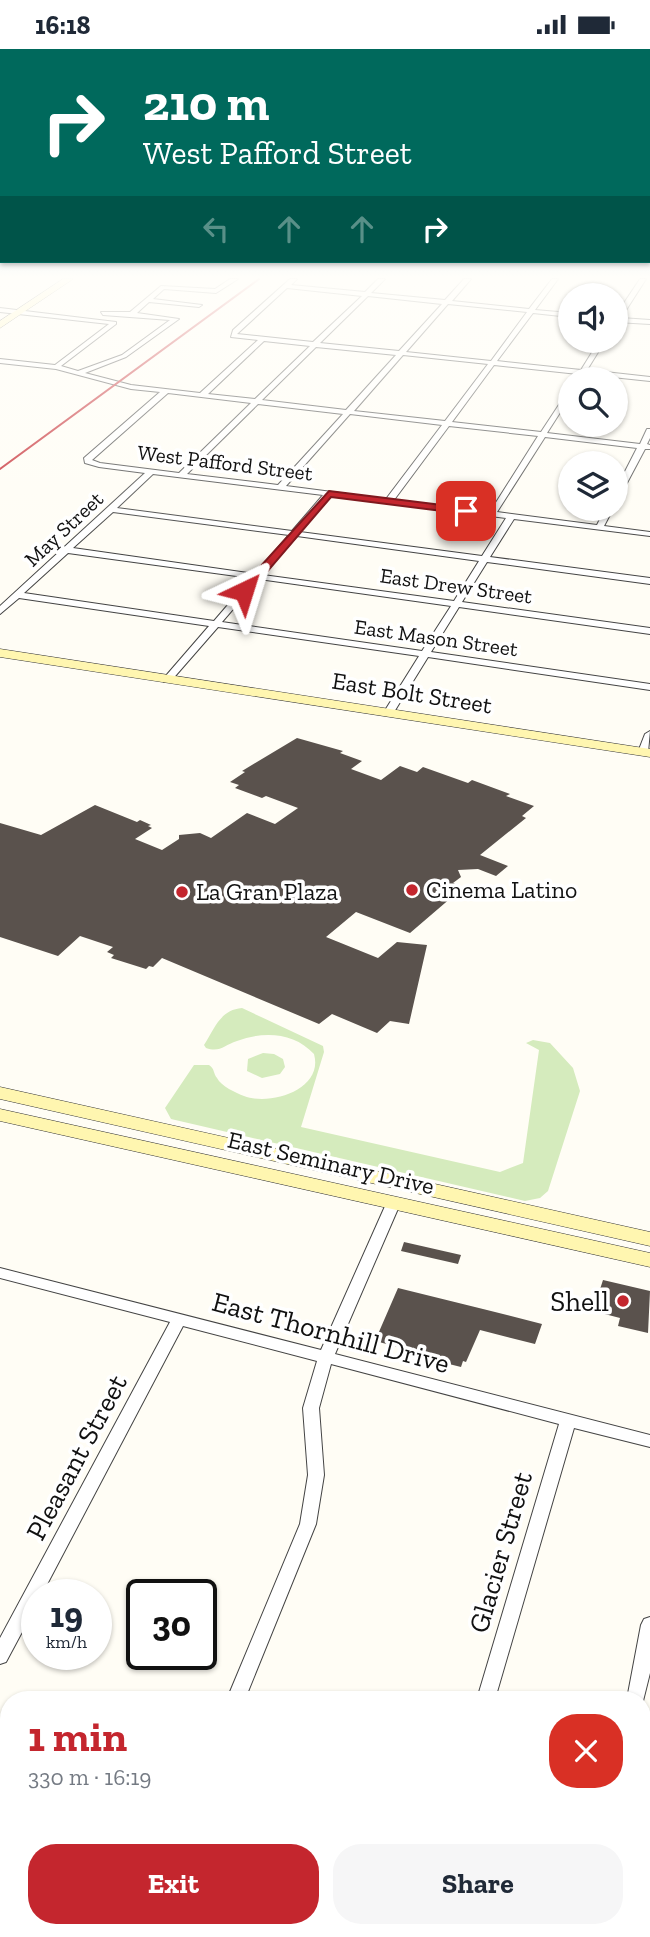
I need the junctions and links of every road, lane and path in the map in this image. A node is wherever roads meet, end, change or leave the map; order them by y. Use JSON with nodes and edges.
{"nodes":[{"id":1,"x":56,"y":367,"type":"edge"},
{"id":2,"x":93,"y":367,"type":"edge"},
{"id":3,"x":232,"y":367,"type":"edge"},
{"id":4,"x":291,"y":367,"type":"edge"},
{"id":5,"x":389,"y":367,"type":"edge"},
{"id":6,"x":489,"y":367,"type":"edge"},
{"id":7,"x":534,"y":367,"type":"edge"},
{"id":8,"x":558,"y":370,"type":"edge"},
{"id":9,"x":80,"y":372,"type":"junction"},
{"id":10,"x":628,"y":377,"type":"edge"},
{"id":11,"x":650,"y":379,"type":"edge"},
{"id":12,"x":165,"y":392,"type":"junction"},
{"id":13,"x":201,"y":396,"type":"junction"},
{"id":14,"x":256,"y":402,"type":"junction"},
{"id":15,"x":558,"y":411,"type":"edge"},
{"id":16,"x":349,"y":412,"type":"junction"},
{"id":17,"x":447,"y":423,"type":"junction"},
{"id":18,"x":650,"y":431,"type":"edge"},
{"id":19,"x":544,"y":434,"type":"junction"},
{"id":20,"x":646,"y":446,"type":"edge"},
{"id":21,"x":99,"y":465,"type":"joint"},
{"id":22,"x":151,"y":472,"type":"junction"},
{"id":23,"x":181,"y":475,"type":"junction"},
{"id":24,"x":628,"y":476,"type":"edge"},
{"id":25,"x":280,"y":488,"type":"junction"},
{"id":26,"x":329,"y":494,"type":"junction"},
{"id":27,"x":388,"y":502,"type":"junction"},
{"id":28,"x":110,"y":509,"type":"junction"},
{"id":29,"x":492,"y":515,"type":"junction"},
{"id":30,"x":511,"y":517,"type":"junction"},
{"id":31,"x":603,"y":521,"type":"edge"},
{"id":32,"x":599,"y":528,"type":"junction"},
{"id":33,"x":295,"y":533,"type":"junction"},
{"id":34,"x":650,"y":534,"type":"edge"},
{"id":35,"x":66,"y":550,"type":"junction"},
{"id":36,"x":486,"y":559,"type":"junction"},
{"id":37,"x":258,"y":576,"type":"junction"},
{"id":38,"x":650,"y":580,"type":"edge"},
{"id":39,"x":17,"y":595,"type":"junction"},
{"id":40,"x":458,"y":604,"type":"junction"},
{"id":41,"x":0,"y":611,"type":"edge"},
{"id":42,"x":216,"y":623,"type":"junction"},
{"id":43,"x":650,"y":631,"type":"edge"},
{"id":44,"x":0,"y":653,"type":"edge"},
{"id":45,"x":426,"y":654,"type":"junction"},
{"id":46,"x":167,"y":680,"type":"junction"},
{"id":47,"x":650,"y":687,"type":"edge"},
{"id":48,"x":388,"y":712,"type":"junction"},
{"id":49,"x":650,"y":734,"type":"edge"},
{"id":50,"x":647,"y":752,"type":"edge"},
{"id":51,"x":6,"y":1096,"type":"edge"},
{"id":52,"x":0,"y":1115,"type":"edge"},
{"id":53,"x":141,"y":1124,"type":"junction"},
{"id":54,"x":52,"y":1126,"type":"junction"},
{"id":55,"x":231,"y":1167,"type":"junction"},
{"id":56,"x":393,"y":1204,"type":"junction"},
{"id":57,"x":439,"y":1214,"type":"junction"},
{"id":58,"x":549,"y":1216,"type":"junction"},
{"id":59,"x":650,"y":1239,"type":"edge"},
{"id":60,"x":650,"y":1260,"type":"edge"},
{"id":61,"x":0,"y":1273,"type":"edge"},
{"id":62,"x":179,"y":1319,"type":"junction"},
{"id":63,"x":325,"y":1358,"type":"junction"},
{"id":64,"x":568,"y":1420,"type":"junction"},
{"id":65,"x":650,"y":1441,"type":"edge"},
{"id":66,"x":650,"y":1625,"type":"edge"},
{"id":67,"x":0,"y":1656,"type":"edge"},
{"id":68,"x":239,"y":1691,"type":"edge"},
{"id":69,"x":487,"y":1691,"type":"edge"},
{"id":70,"x":638,"y":1691,"type":"edge"}],
"edges":[{"from":1,"to":9,"type":"street"},
{"from":2,"to":9,"type":"street"},
{"from":3,"to":13,"type":"street"},
{"from":4,"to":14,"type":"street"},
{"from":5,"to":16,"type":"street"},
{"from":6,"to":17,"type":"street"},
{"from":7,"to":8,"type":"street"},
{"from":9,"to":12,"type":"street"},
{"from":10,"to":11,"type":"street"},
{"from":12,"to":13,"type":"street"},
{"from":12,"to":21,"type":"street"},
{"from":13,"to":14,"type":"street"},
{"from":14,"to":16,"type":"street"},
{"from":14,"to":23,"type":"street"},
{"from":15,"to":19,"type":"street"},
{"from":16,"to":17,"type":"street"},
{"from":16,"to":25,"type":"street"},
{"from":17,"to":19,"type":"street"},
{"from":17,"to":27,"type":"street"},
{"from":18,"to":20,"type":"street"},
{"from":19,"to":20,"type":"street"},
{"from":19,"to":29,"type":"street"},
{"from":20,"to":24,"type":"street"},
{"from":21,"to":22,"type":"street","name":"West Pafford Street"},
{"from":22,"to":23,"type":"street","name":"West Pafford Street"},
{"from":22,"to":28,"type":"street","name":"May Street"},
{"from":23,"to":25,"type":"street","name":"West Pafford Street"},
{"from":25,"to":26,"type":"street","name":"West Pafford Street"},
{"from":26,"to":27,"type":"street","name":"West Pafford Street"},
{"from":26,"to":33,"type":"street"},
{"from":27,"to":29,"type":"street","name":"West Pafford Street"},
{"from":28,"to":33,"type":"street"},
{"from":28,"to":35,"type":"street","name":"May Street"},
{"from":29,"to":30,"type":"street","name":"West Pafford Street"},
{"from":30,"to":32,"type":"street","name":"West Pafford Street"},
{"from":30,"to":36,"type":"street"},
{"from":31,"to":32,"type":"street"},
{"from":32,"to":34,"type":"street","name":"West Pafford Street"},
{"from":33,"to":36,"type":"street"},
{"from":33,"to":37,"type":"street"},
{"from":35,"to":37,"type":"street"},
{"from":35,"to":39,"type":"street","name":"May Street"},
{"from":36,"to":38,"type":"street"},
{"from":36,"to":40,"type":"street"},
{"from":37,"to":40,"type":"street","name":"East Drew Street"},
{"from":37,"to":42,"type":"street"},
{"from":39,"to":41,"type":"street","name":"May Street"},
{"from":39,"to":42,"type":"street","name":"East Mason Street"},
{"from":40,"to":43,"type":"street","name":"East Drew Street"},
{"from":40,"to":45,"type":"street"},
{"from":42,"to":45,"type":"street","name":"East Mason Street"},
{"from":42,"to":46,"type":"street"},
{"from":44,"to":46,"type":"main road","name":"East Bolt Street"},
{"from":45,"to":47,"type":"street","name":"East Mason Street"},
{"from":45,"to":48,"type":"street"},
{"from":46,"to":48,"type":"main road","name":"East Bolt Street"},
{"from":48,"to":50,"type":"main road","name":"East Bolt Street"},
{"from":49,"to":50,"type":"street"},
{"from":51,"to":53,"type":"main road","name":"East Seminary Drive"},
{"from":52,"to":54,"type":"main road","name":"East Seminary Drive"},
{"from":53,"to":54,"type":"main road"},
{"from":53,"to":55,"type":"main road"},
{"from":53,"to":58,"type":"main road","name":"East Seminary Drive"},
{"from":54,"to":55,"type":"main road","name":"East Seminary Drive"},
{"from":55,"to":56,"type":"main road","name":"East Seminary Drive"},
{"from":56,"to":57,"type":"main road","name":"East Seminary Drive"},
{"from":56,"to":63,"type":"street"},
{"from":57,"to":58,"type":"main road"},
{"from":57,"to":60,"type":"main road","name":"East Seminary Drive"},
{"from":58,"to":59,"type":"main road","name":"East Seminary Drive"},
{"from":61,"to":62,"type":"street","name":"East Thornhill Drive"},
{"from":62,"to":63,"type":"street","name":"East Thornhill Drive"},
{"from":62,"to":67,"type":"street","name":"Pleasant Street"},
{"from":63,"to":64,"type":"street","name":"East Thornhill Drive"},
{"from":63,"to":68,"type":"street"},
{"from":64,"to":65,"type":"street","name":"East Thornhill Drive"},
{"from":64,"to":69,"type":"street","name":"Glacier Street"},
{"from":66,"to":70,"type":"street"}]}
